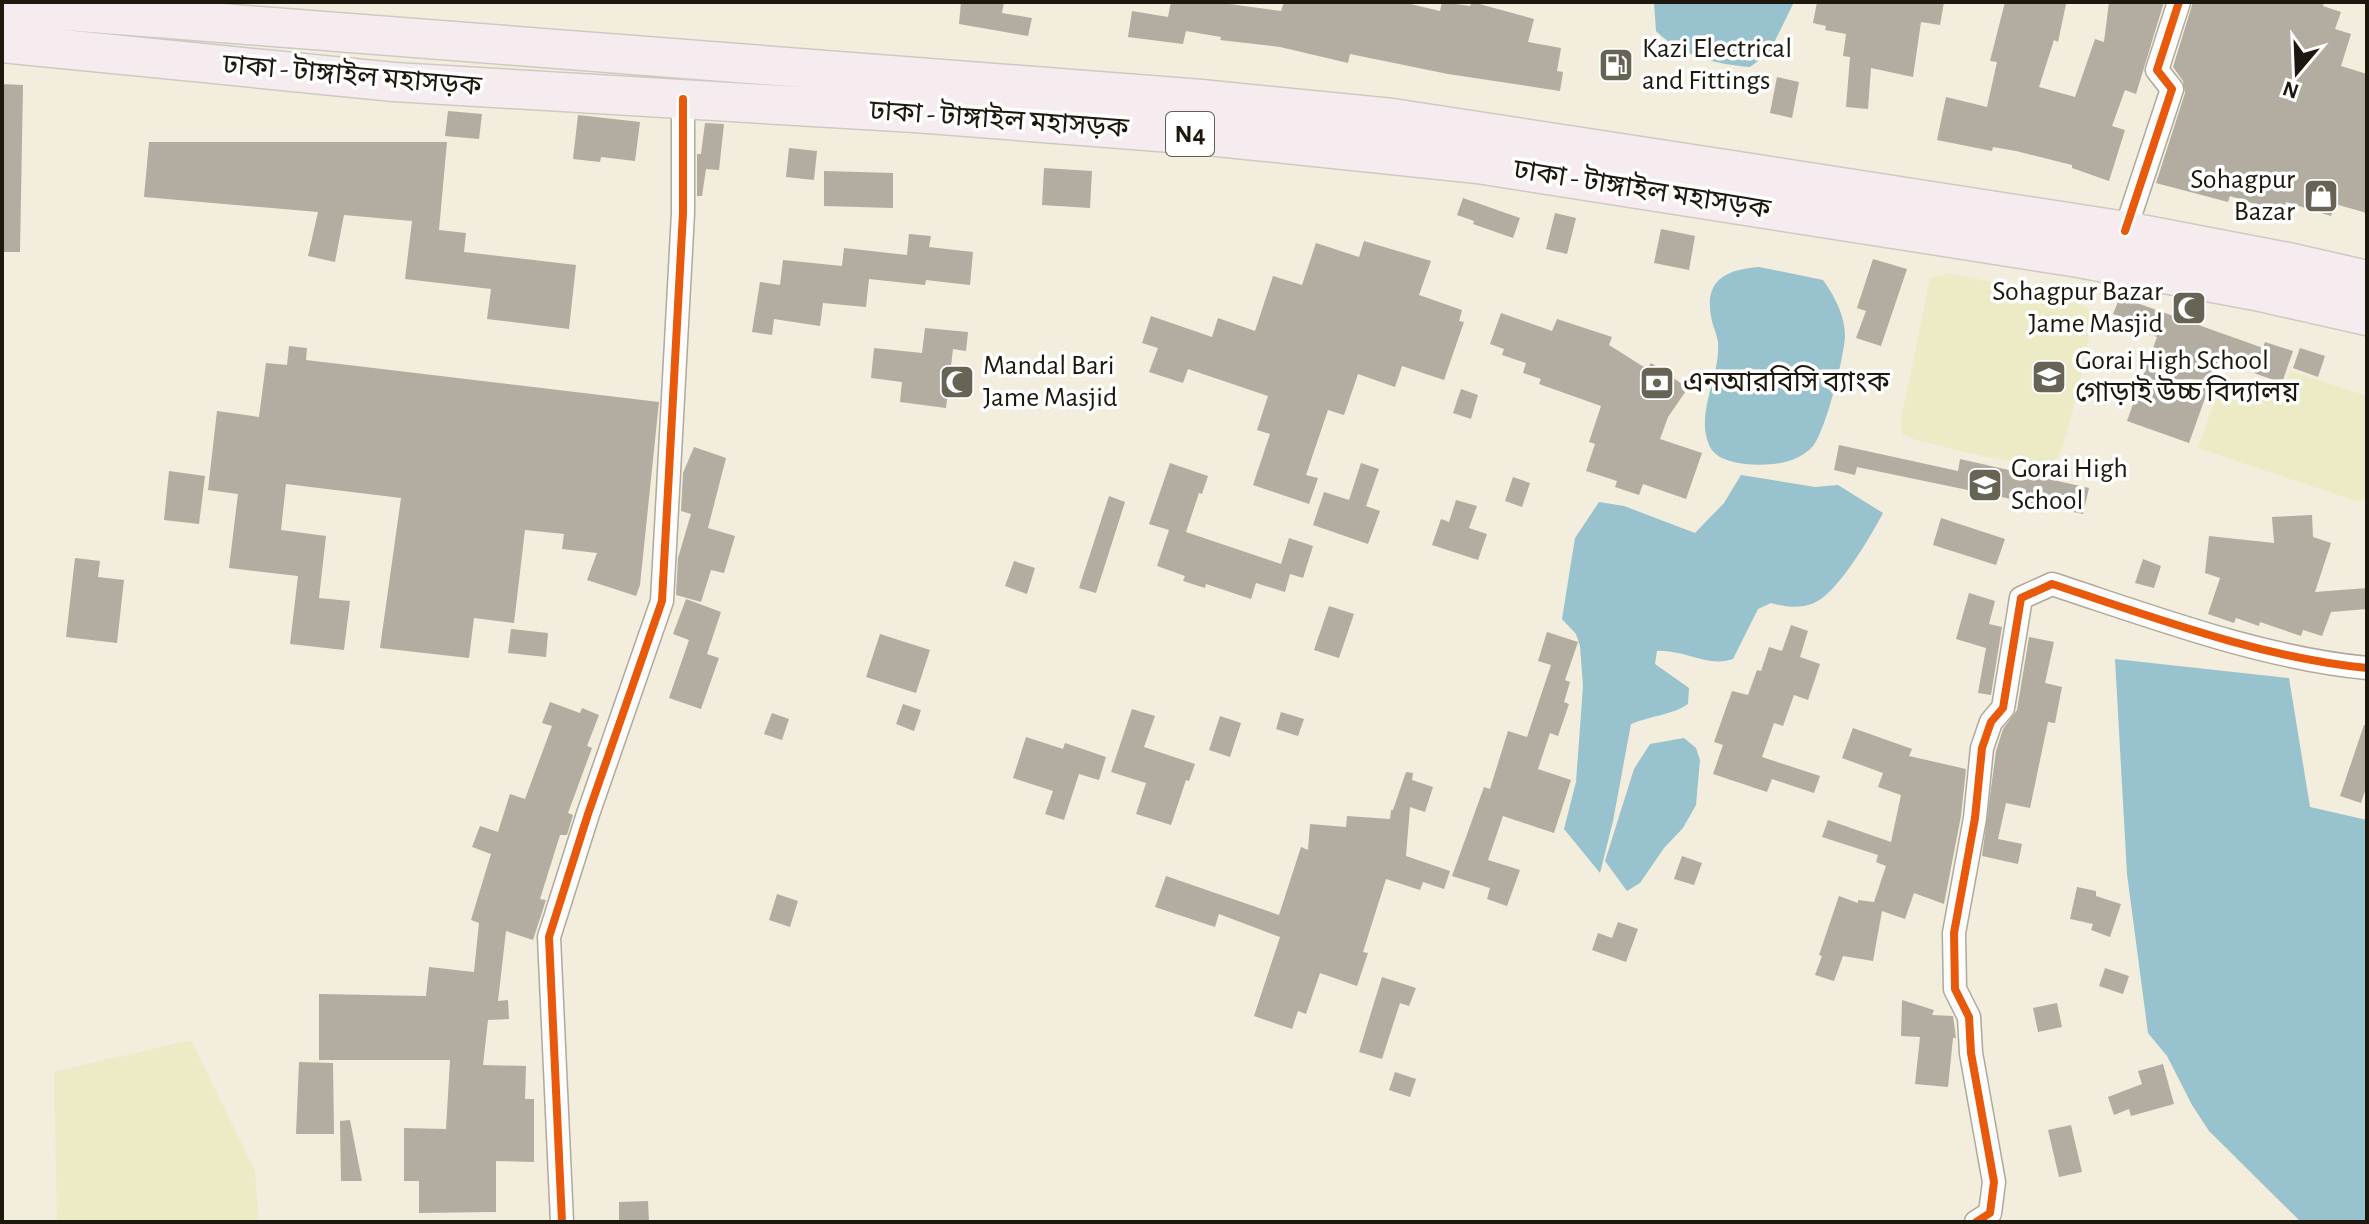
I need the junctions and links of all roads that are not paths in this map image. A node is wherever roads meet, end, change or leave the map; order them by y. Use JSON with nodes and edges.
{"nodes":[{"id":1,"x":2179,"y":2,"type":"edge"},
{"id":2,"x":2,"y":6,"type":"edge"},
{"id":3,"x":236,"y":24,"type":"junction"},
{"id":4,"x":2,"y":43,"type":"edge"},
{"id":5,"x":233,"y":66,"type":"junction"},
{"id":6,"x":683,"y":99,"type":"junction"},
{"id":7,"x":2125,"y":231,"type":"junction"},
{"id":8,"x":2367,"y":280,"type":"edge"},
{"id":9,"x":2367,"y":316,"type":"edge"},
{"id":10,"x":2367,"y":668,"type":"edge"},
{"id":11,"x":562,"y":1222,"type":"edge"},
{"id":12,"x":1976,"y":1222,"type":"edge"}],
"edges":[{"from":1,"to":7,"type":"street"},
{"from":2,"to":3,"type":"highway","name":"ঢাকা - টাঙ্গাইল মহাসড়ক","number":"N4"},
{"from":3,"to":5,"type":"highway"},
{"from":3,"to":7,"type":"highway","name":"ঢাকা - টাঙ্গাইল মহাসড়ক","number":"N4"},
{"from":4,"to":5,"type":"highway","name":"ঢাকা - টাঙ্গাইল মহাসড়ক","number":"N4"},
{"from":5,"to":6,"type":"highway","name":"ঢাকা - টাঙ্গাইল মহাসড়ক","number":"N4"},
{"from":6,"to":9,"type":"highway","name":"ঢাকা - টাঙ্গাইল মহাসড়ক","number":"N4"},
{"from":6,"to":11,"type":"street"},
{"from":7,"to":8,"type":"highway","name":"ঢাকা - টাঙ্গাইল মহাসড়ক","number":"N4"},
{"from":10,"to":12,"type":"street"}]}
